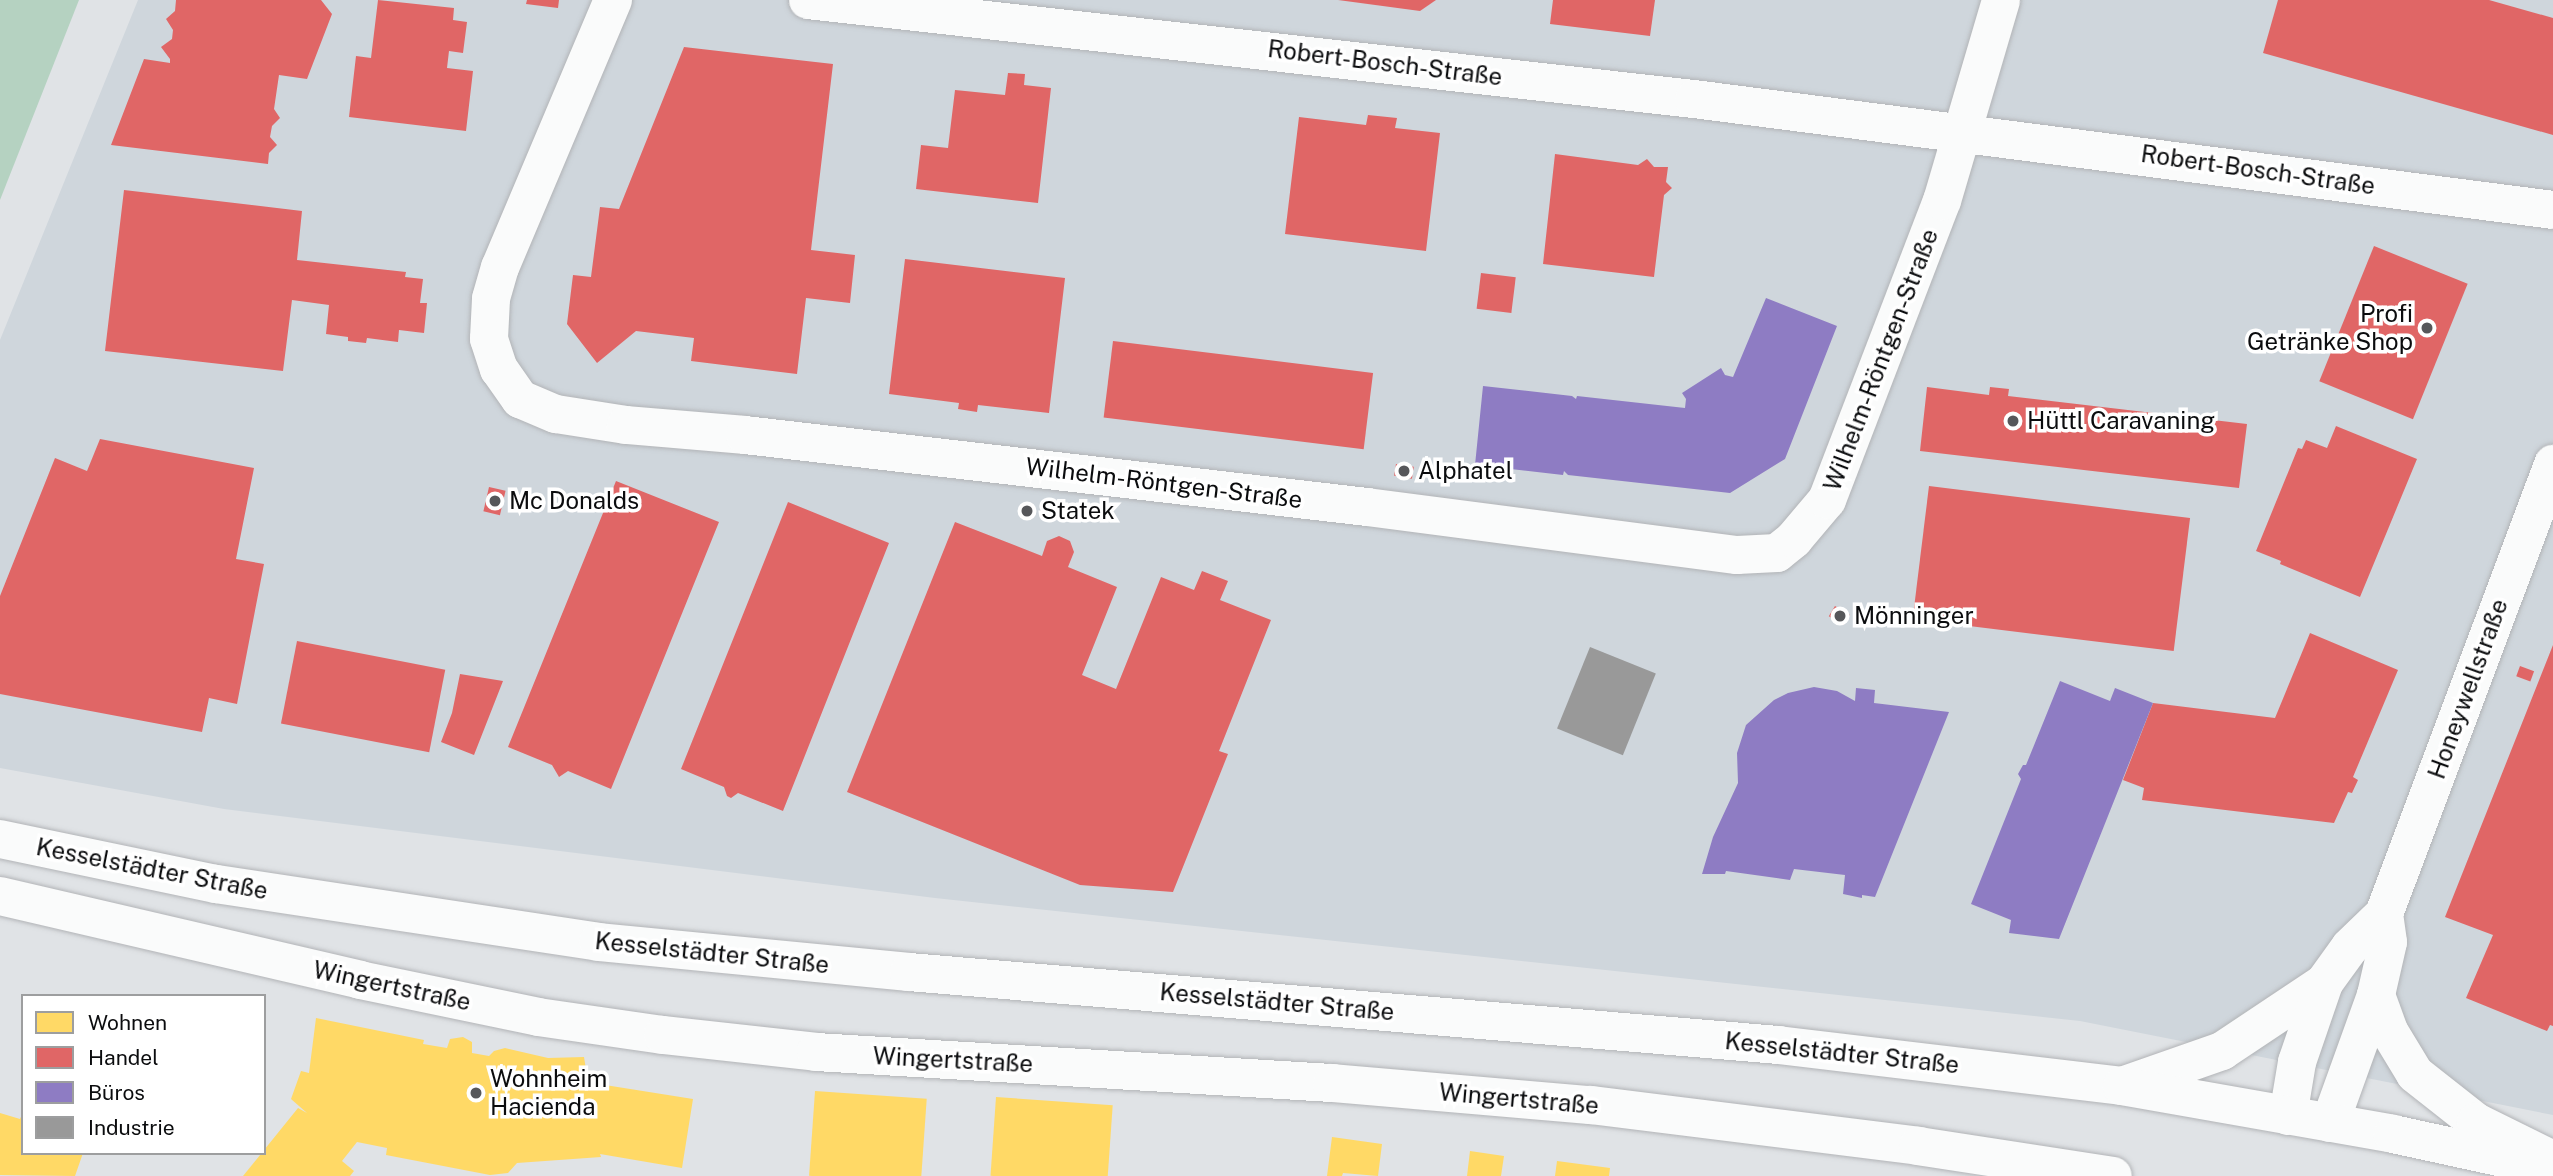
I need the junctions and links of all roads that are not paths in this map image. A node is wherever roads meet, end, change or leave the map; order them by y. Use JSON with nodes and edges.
{"nodes":[{"id":1,"x":613,"y":0,"type":"edge"},
{"id":2,"x":808,"y":0,"type":"edge"},
{"id":3,"x":2001,"y":0,"type":"edge"},
{"id":4,"x":1962,"y":132,"type":"junction"},
{"id":5,"x":2553,"y":210,"type":"edge"},
{"id":6,"x":2553,"y":464,"type":"edge"},
{"id":7,"x":0,"y":839,"type":"edge"},
{"id":8,"x":0,"y":896,"type":"edge"},
{"id":9,"x":2384,"y":914,"type":"junction"},
{"id":10,"x":2324,"y":983,"type":"junction"},
{"id":11,"x":2376,"y":995,"type":"junction"},
{"id":12,"x":2122,"y":1086,"type":"junction"},
{"id":13,"x":2288,"y":1116,"type":"junction"},
{"id":14,"x":2330,"y":1123,"type":"junction"},
{"id":15,"x":1918,"y":1146,"type":"junction"},
{"id":16,"x":2553,"y":1160,"type":"edge"},
{"id":17,"x":2553,"y":1169,"type":"edge"},
{"id":18,"x":1946,"y":1176,"type":"edge"},
{"id":19,"x":2113,"y":1176,"type":"edge"}],
"edges":[{"from":1,"to":4,"type":"street","name":"Wilhelm-Röntgen-Straße"},
{"from":2,"to":4,"type":"street","name":"Robert-Bosch-Straße"},
{"from":3,"to":4,"type":"street"},
{"from":4,"to":5,"type":"street","name":"Robert-Bosch-Straße"},
{"from":6,"to":9,"type":"street","name":"Honeywellstraße"},
{"from":7,"to":12,"type":"street","name":"Kesselstädter Straße"},
{"from":8,"to":15,"type":"street","name":"Wingertstraße"},
{"from":9,"to":10,"type":"street","name":"Honeywellstraße"},
{"from":9,"to":11,"type":"street","name":"Honeywellstraße"},
{"from":10,"to":12,"type":"street","name":"Honeywellstraße"},
{"from":10,"to":13,"type":"street","name":"Honeywellstraße"},
{"from":11,"to":14,"type":"street","name":"Honeywellstraße"},
{"from":11,"to":16,"type":"street"},
{"from":12,"to":13,"type":"street","name":"Kesselstädter Straße"},
{"from":13,"to":14,"type":"street","name":"Kesselstädter Straße"},
{"from":14,"to":17,"type":"street","name":"Kesselstädter Straße"},
{"from":15,"to":18,"type":"street"},
{"from":15,"to":19,"type":"street","name":"Wingertstraße"}]}
